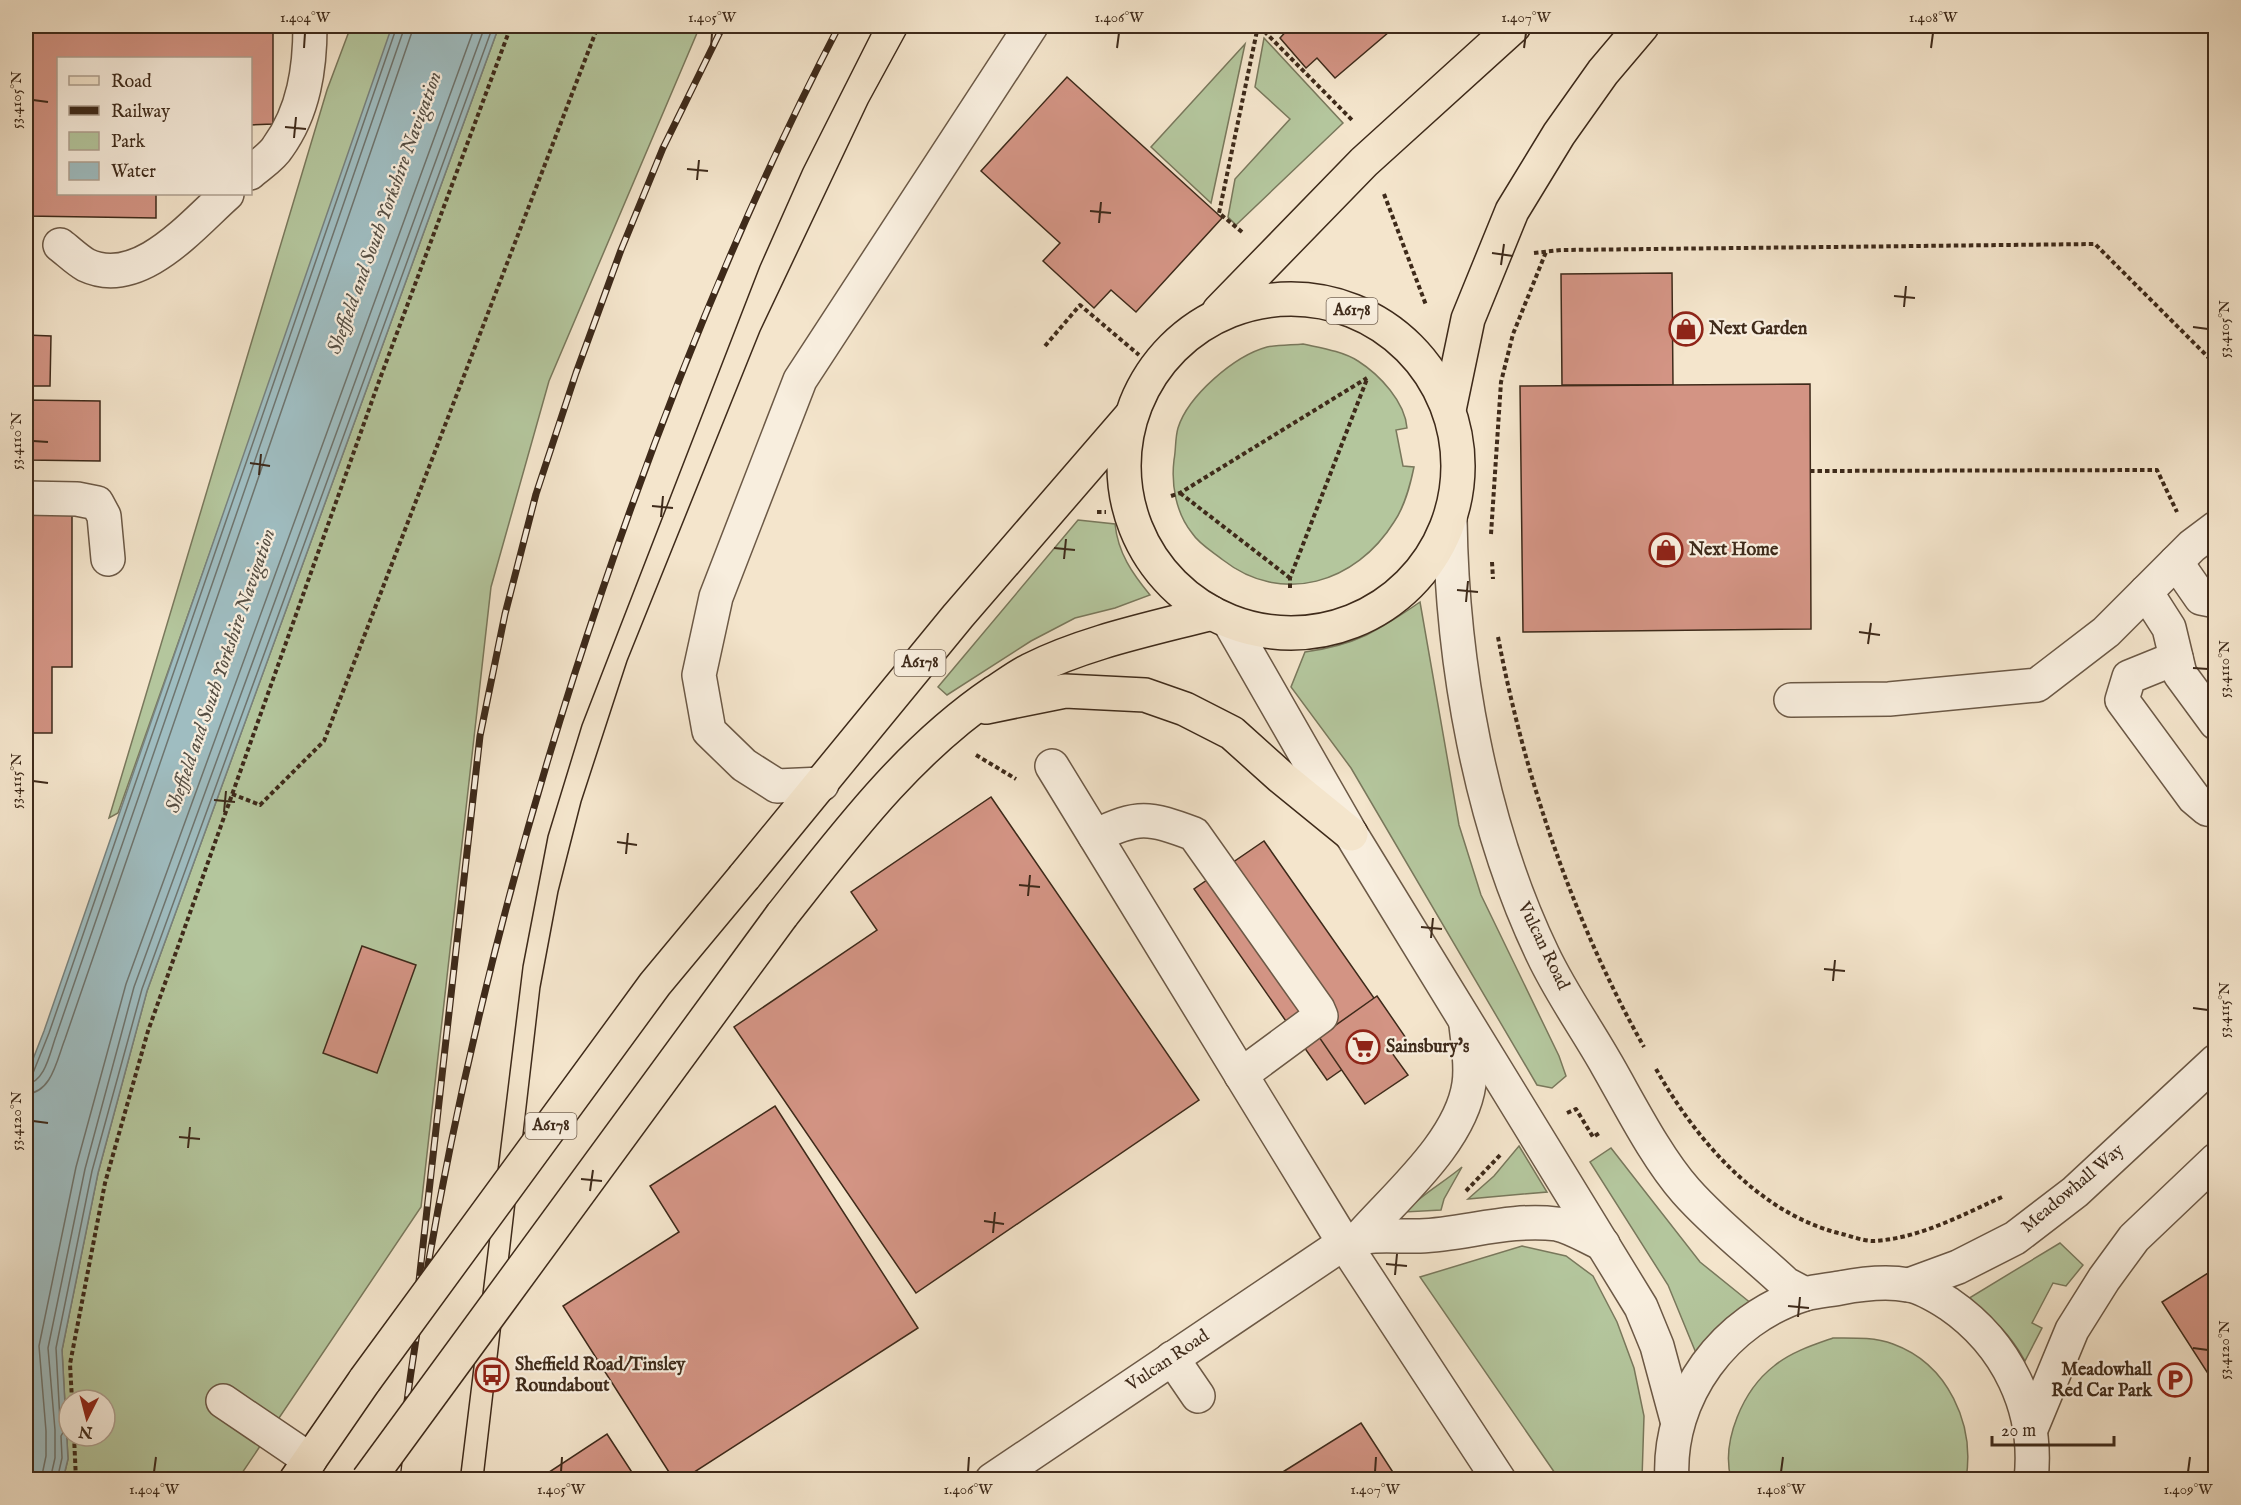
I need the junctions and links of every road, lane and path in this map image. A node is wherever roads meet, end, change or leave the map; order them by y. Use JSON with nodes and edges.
{"nodes":[{"id":1,"x":310,"y":26,"type":"edge"},
{"id":2,"x":512,"y":26,"type":"edge"},
{"id":3,"x":598,"y":26,"type":"edge"},
{"id":4,"x":1031,"y":26,"type":"edge"},
{"id":5,"x":1259,"y":26,"type":"edge"},
{"id":6,"x":1514,"y":26,"type":"edge"},
{"id":7,"x":1642,"y":26,"type":"edge"},
{"id":8,"x":1355,"y":123,"type":"dead end"},
{"id":9,"x":252,"y":171,"type":"edge"},
{"id":10,"x":1382,"y":190,"type":"dead end"},
{"id":11,"x":226,"y":195,"type":"edge"},
{"id":12,"x":1250,"y":239,"type":"dead end"},
{"id":13,"x":60,"y":245,"type":"dead end"},
{"id":14,"x":1546,"y":252,"type":"junction"},
{"id":15,"x":1491,"y":259,"type":"junction"},
{"id":16,"x":1426,"y":305,"type":"dead end"},
{"id":17,"x":1214,"y":317,"type":"junction"},
{"id":18,"x":1045,"y":346,"type":"dead end"},
{"id":19,"x":1139,"y":355,"type":"dead end"},
{"id":20,"x":2216,"y":365,"type":"edge"},
{"id":21,"x":1449,"y":410,"type":"junction"},
{"id":22,"x":1130,"y":417,"type":"junction"},
{"id":23,"x":1810,"y":471,"type":"dead end"},
{"id":24,"x":1180,"y":493,"type":"junction"},
{"id":25,"x":1171,"y":495,"type":"dead end"},
{"id":26,"x":26,"y":498,"type":"edge"},
{"id":27,"x":1450,"y":519,"type":"junction"},
{"id":28,"x":1492,"y":545,"type":"dead end"},
{"id":29,"x":2194,"y":545,"type":"edge"},
{"id":30,"x":1492,"y":556,"type":"dead end"},
{"id":31,"x":108,"y":560,"type":"dead end"},
{"id":32,"x":1290,"y":578,"type":"junction"},
{"id":33,"x":1290,"y":588,"type":"dead end"},
{"id":34,"x":1494,"y":588,"type":"dead end"},
{"id":35,"x":2146,"y":592,"type":"junction"},
{"id":36,"x":2216,"y":601,"type":"edge"},
{"id":37,"x":1221,"y":618,"type":"junction"},
{"id":38,"x":1497,"y":632,"type":"dead end"},
{"id":39,"x":2176,"y":658,"type":"junction"},
{"id":40,"x":1791,"y":700,"type":"dead end"},
{"id":41,"x":966,"y":712,"type":"junction"},
{"id":42,"x":2216,"y":723,"type":"edge"},
{"id":43,"x":940,"y":733,"type":"junction"},
{"id":44,"x":1053,"y":766,"type":"joint"},
{"id":45,"x":822,"y":784,"type":"junction"},
{"id":46,"x":232,"y":794,"type":"junction"},
{"id":47,"x":2216,"y":810,"type":"edge"},
{"id":48,"x":1351,"y":834,"type":"junction"},
{"id":49,"x":1095,"y":836,"type":"junction"},
{"id":50,"x":1465,"y":1020,"type":"junction"},
{"id":51,"x":1647,"y":1053,"type":"dead end"},
{"id":52,"x":2216,"y":1061,"type":"edge"},
{"id":53,"x":1652,"y":1062,"type":"dead end"},
{"id":54,"x":1241,"y":1075,"type":"junction"},
{"id":55,"x":1668,"y":1090,"type":"junction"},
{"id":56,"x":1634,"y":1111,"type":"junction"},
{"id":57,"x":1534,"y":1131,"type":"junction"},
{"id":58,"x":1497,"y":1148,"type":"dead end"},
{"id":59,"x":2216,"y":1160,"type":"edge"},
{"id":60,"x":2007,"y":1195,"type":"dead end"},
{"id":61,"x":1352,"y":1239,"type":"junction"},
{"id":62,"x":1603,"y":1244,"type":"junction"},
{"id":63,"x":1909,"y":1285,"type":"junction"},
{"id":64,"x":1805,"y":1294,"type":"junction"},
{"id":65,"x":1172,"y":1358,"type":"junction"},
{"id":66,"x":71,"y":1388,"type":"edge"},
{"id":67,"x":1198,"y":1396,"type":"dead end"},
{"id":68,"x":223,"y":1401,"type":"dead end"},
{"id":69,"x":1677,"y":1420,"type":"junction"},
{"id":70,"x":2031,"y":1430,"type":"junction"},
{"id":71,"x":75,"y":1448,"type":"edge"},
{"id":72,"x":303,"y":1470,"type":"edge"},
{"id":73,"x":76,"y":1479,"type":"edge"},
{"id":74,"x":368,"y":1479,"type":"edge"},
{"id":75,"x":992,"y":1479,"type":"edge"},
{"id":76,"x":1499,"y":1479,"type":"edge"},
{"id":77,"x":1672,"y":1479,"type":"edge"},
{"id":78,"x":2031,"y":1479,"type":"edge"}],
"edges":[{"from":1,"to":9,"type":"street"},
{"from":2,"to":46,"type":"path"},
{"from":3,"to":46,"type":"path"},
{"from":4,"to":45,"type":"street"},
{"from":5,"to":8,"type":"path"},
{"from":5,"to":12,"type":"path"},
{"from":6,"to":17,"type":"main road","number":"A6178"},
{"from":7,"to":15,"type":"main road","number":"A6178"},
{"from":10,"to":16,"type":"path"},
{"from":11,"to":13,"type":"street"},
{"from":14,"to":15,"type":"path"},
{"from":14,"to":20,"type":"path"},
{"from":14,"to":28,"type":"path"},
{"from":15,"to":21,"type":"main road","number":"A6178"},
{"from":17,"to":21,"type":"main road","number":"A6178"},
{"from":17,"to":22,"type":"main road","number":"A6178"},
{"from":18,"to":19,"type":"path"},
{"from":21,"to":27,"type":"main road","number":"A6178"},
{"from":22,"to":37,"type":"main road","number":"A6178"},
{"from":22,"to":45,"type":"main road","number":"A6178"},
{"from":23,"to":29,"type":"path"},
{"from":24,"to":25,"type":"path"},
{"from":24,"to":32,"type":"path"},
{"from":24,"to":32,"type":"path"},
{"from":26,"to":31,"type":"street"},
{"from":27,"to":37,"type":"main road","number":"A6178"},
{"from":27,"to":56,"type":"street","name":"Vulcan Road"},
{"from":29,"to":35,"type":"street"},
{"from":29,"to":36,"type":"street"},
{"from":30,"to":34,"type":"path"},
{"from":32,"to":33,"type":"path"},
{"from":35,"to":39,"type":"street"},
{"from":35,"to":40,"type":"street"},
{"from":37,"to":41,"type":"main road","number":"A6178"},
{"from":37,"to":48,"type":"street","name":"Vulcan Road"},
{"from":38,"to":51,"type":"path"},
{"from":39,"to":42,"type":"street"},
{"from":39,"to":47,"type":"street"},
{"from":41,"to":43,"type":"main road","number":"A6178"},
{"from":41,"to":48,"type":"main road"},
{"from":43,"to":44,"type":"path"},
{"from":43,"to":74,"type":"main road","number":"A6178","bridge":true},
{"from":44,"to":49,"type":"street"},
{"from":45,"to":72,"type":"main road","number":"A6178","bridge":true},
{"from":46,"to":66,"type":"path"},
{"from":48,"to":50,"type":"street","name":"Vulcan Road"},
{"from":49,"to":54,"type":"street"},
{"from":49,"to":54,"type":"street"},
{"from":50,"to":57,"type":"street","name":"Vulcan Road"},
{"from":50,"to":61,"type":"street","name":"Vulcan Road"},
{"from":52,"to":63,"type":"street","name":"Meadowhall Way"},
{"from":53,"to":55,"type":"path"},
{"from":54,"to":61,"type":"street"},
{"from":55,"to":56,"type":"path"},
{"from":55,"to":60,"type":"path"},
{"from":56,"to":57,"type":"path"},
{"from":56,"to":64,"type":"street","name":"Vulcan Road"},
{"from":57,"to":58,"type":"path"},
{"from":57,"to":62,"type":"street","name":"Vulcan Road"},
{"from":59,"to":70,"type":"street"},
{"from":61,"to":62,"type":"street"},
{"from":61,"to":65,"type":"street","name":"Vulcan Road"},
{"from":61,"to":76,"type":"street"},
{"from":62,"to":69,"type":"street","name":"Vulcan Road"},
{"from":63,"to":64,"type":"street"},
{"from":63,"to":70,"type":"street"},
{"from":64,"to":69,"type":"street"},
{"from":65,"to":67,"type":"street"},
{"from":65,"to":75,"type":"street","name":"Vulcan Road"},
{"from":68,"to":72,"type":"street"},
{"from":69,"to":77,"type":"street"},
{"from":70,"to":78,"type":"street"},
{"from":71,"to":73,"type":"path"}]}
